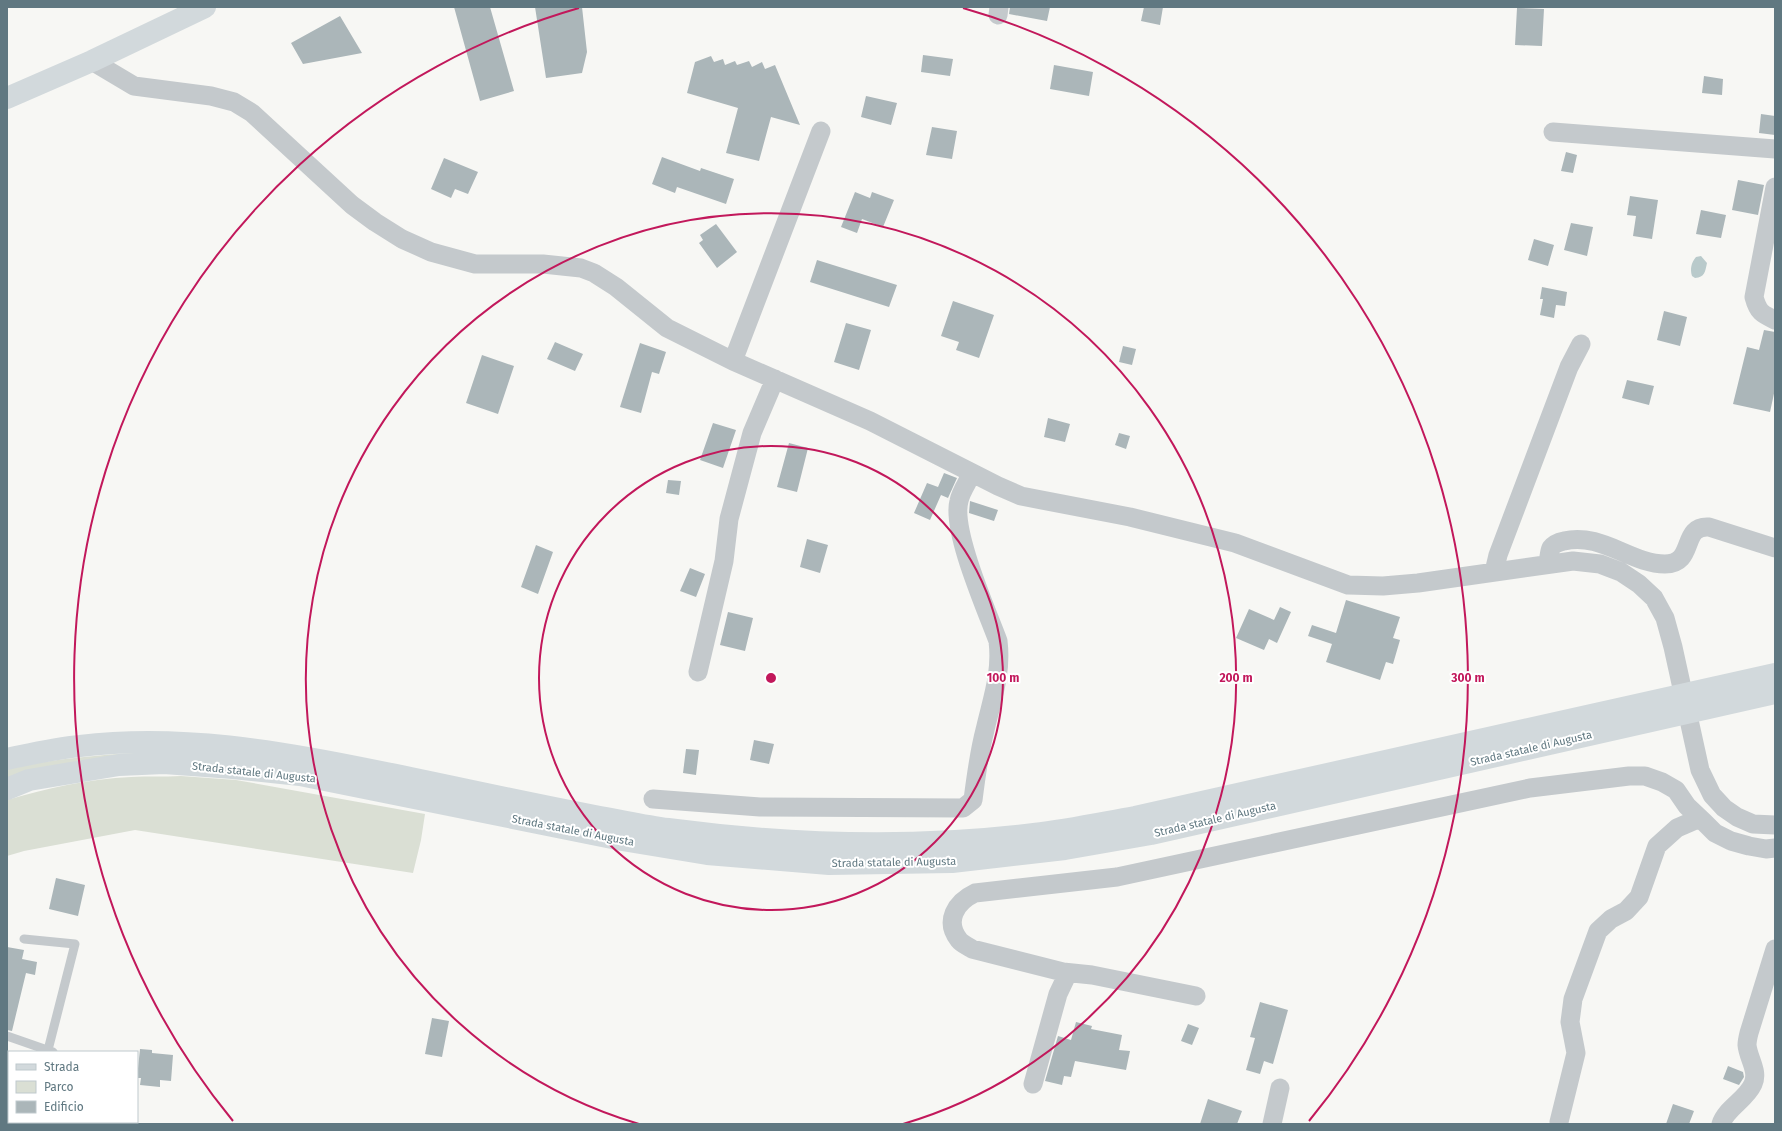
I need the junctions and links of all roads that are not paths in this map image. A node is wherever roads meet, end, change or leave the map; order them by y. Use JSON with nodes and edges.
{"nodes":[{"id":1,"x":205,"y":7,"type":"edge"},
{"id":2,"x":92,"y":61,"type":"junction"},
{"id":3,"x":7,"y":98,"type":"edge"},
{"id":4,"x":821,"y":131,"type":"dead end"},
{"id":5,"x":1553,"y":132,"type":"dead end"},
{"id":6,"x":1775,"y":150,"type":"edge"},
{"id":7,"x":1775,"y":187,"type":"edge"},
{"id":8,"x":1775,"y":320,"type":"edge"},
{"id":9,"x":1581,"y":344,"type":"dead end"},
{"id":10,"x":734,"y":360,"type":"junction"},
{"id":11,"x":774,"y":379,"type":"junction"},
{"id":12,"x":972,"y":473,"type":"junction"},
{"id":13,"x":1775,"y":548,"type":"edge"},
{"id":14,"x":1548,"y":564,"type":"junction"},
{"id":15,"x":1494,"y":572,"type":"junction"},
{"id":16,"x":698,"y":672,"type":"dead end"},
{"id":17,"x":1775,"y":674,"type":"edge"},
{"id":18,"x":1775,"y":693,"type":"edge"},
{"id":19,"x":7,"y":759,"type":"edge"},
{"id":20,"x":7,"y":788,"type":"edge"},
{"id":21,"x":653,"y":799,"type":"dead end"},
{"id":22,"x":1700,"y":818,"type":"junction"},
{"id":23,"x":1775,"y":826,"type":"edge"},
{"id":24,"x":1775,"y":848,"type":"edge"},
{"id":25,"x":24,"y":939,"type":"dead end"},
{"id":26,"x":1775,"y":949,"type":"edge"},
{"id":27,"x":1068,"y":973,"type":"junction"},
{"id":28,"x":1196,"y":996,"type":"dead end"},
{"id":29,"x":7,"y":1036,"type":"edge"},
{"id":30,"x":50,"y":1051,"type":"edge"},
{"id":31,"x":1033,"y":1084,"type":"dead end"},
{"id":32,"x":1280,"y":1088,"type":"dead end"},
{"id":33,"x":1559,"y":1122,"type":"dead end"},
{"id":34,"x":1272,"y":1124,"type":"edge"},
{"id":35,"x":1721,"y":1124,"type":"edge"}],
"edges":[{"from":1,"to":2,"type":"main road"},
{"from":2,"to":3,"type":"main road"},
{"from":2,"to":10,"type":"street"},
{"from":4,"to":10,"type":"street"},
{"from":5,"to":6,"type":"street"},
{"from":7,"to":8,"type":"street"},
{"from":9,"to":15,"type":"street"},
{"from":10,"to":11,"type":"street"},
{"from":11,"to":12,"type":"street"},
{"from":11,"to":16,"type":"street"},
{"from":12,"to":15,"type":"street"},
{"from":12,"to":21,"type":"street"},
{"from":13,"to":14,"type":"street"},
{"from":14,"to":15,"type":"street"},
{"from":14,"to":23,"type":"street"},
{"from":17,"to":19,"type":"main road","name":"Strada statale di Augusta"},
{"from":18,"to":20,"type":"main road","name":"Strada statale di Augusta"},
{"from":22,"to":24,"type":"street"},
{"from":22,"to":27,"type":"street"},
{"from":22,"to":33,"type":"street"},
{"from":25,"to":30,"type":"lane"},
{"from":26,"to":35,"type":"street"},
{"from":27,"to":28,"type":"street"},
{"from":27,"to":31,"type":"street"},
{"from":29,"to":30,"type":"lane"},
{"from":32,"to":34,"type":"street"}]}
